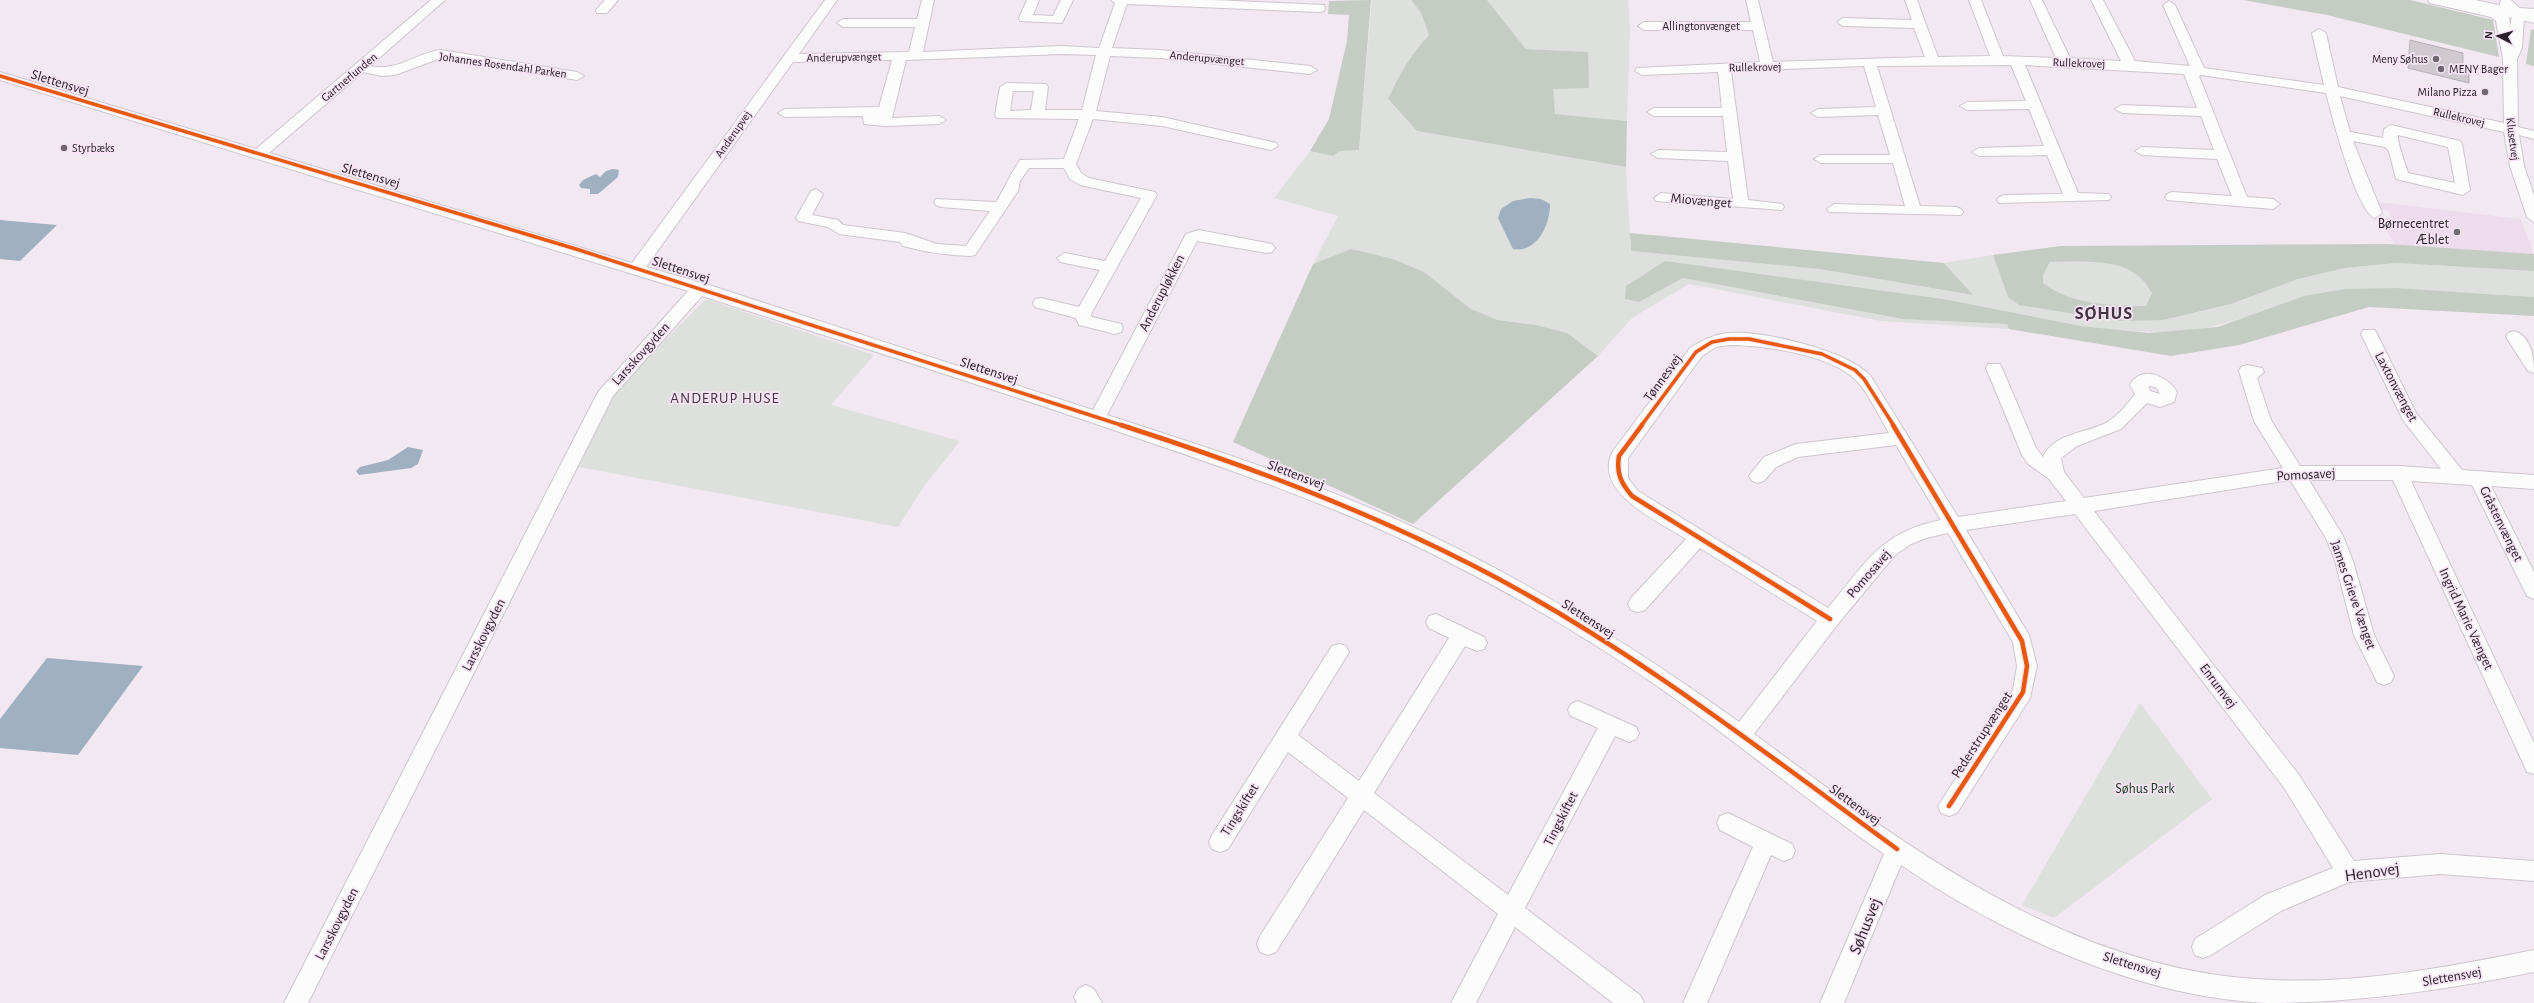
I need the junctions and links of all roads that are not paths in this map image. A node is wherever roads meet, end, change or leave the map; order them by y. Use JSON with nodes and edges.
{"nodes":[{"id":1,"x":439,"y":0,"type":"edge"},
{"id":2,"x":612,"y":0,"type":"edge"},
{"id":3,"x":831,"y":0,"type":"edge"},
{"id":4,"x":928,"y":0,"type":"edge"},
{"id":5,"x":1033,"y":0,"type":"edge"},
{"id":6,"x":1067,"y":0,"type":"edge"},
{"id":7,"x":1117,"y":0,"type":"edge"},
{"id":8,"x":1122,"y":0,"type":"edge"},
{"id":9,"x":1752,"y":0,"type":"edge"},
{"id":10,"x":1911,"y":0,"type":"edge"},
{"id":11,"x":1975,"y":0,"type":"edge"},
{"id":12,"x":2036,"y":0,"type":"edge"},
{"id":13,"x":2097,"y":0,"type":"edge"},
{"id":14,"x":2434,"y":0,"type":"edge"},
{"id":15,"x":2454,"y":0,"type":"edge"},
{"id":16,"x":2169,"y":5,"type":"dead end"},
{"id":17,"x":1319,"y":8,"type":"dead end"},
{"id":18,"x":2534,"y":9,"type":"edge"},
{"id":19,"x":602,"y":10,"type":"dead end"},
{"id":20,"x":2506,"y":10,"type":"edge"},
{"id":21,"x":2534,"y":13,"type":"edge"},
{"id":22,"x":2534,"y":18,"type":"edge"},
{"id":23,"x":1843,"y":22,"type":"dead end"},
{"id":24,"x":844,"y":23,"type":"dead end"},
{"id":25,"x":922,"y":23,"type":"junction"},
{"id":26,"x":1919,"y":24,"type":"junction"},
{"id":27,"x":1644,"y":26,"type":"dead end"},
{"id":28,"x":1758,"y":26,"type":"junction"},
{"id":29,"x":2319,"y":33,"type":"dead end"},
{"id":30,"x":1104,"y":52,"type":"junction"},
{"id":31,"x":900,"y":56,"type":"junction"},
{"id":32,"x":915,"y":56,"type":"junction"},
{"id":33,"x":788,"y":58,"type":"junction"},
{"id":34,"x":1998,"y":60,"type":"junction"},
{"id":35,"x":2016,"y":60,"type":"junction"},
{"id":36,"x":1932,"y":62,"type":"junction"},
{"id":37,"x":2065,"y":62,"type":"junction"},
{"id":38,"x":1870,"y":64,"type":"junction"},
{"id":39,"x":2130,"y":65,"type":"junction"},
{"id":40,"x":1768,"y":67,"type":"junction"},
{"id":41,"x":360,"y":68,"type":"junction"},
{"id":42,"x":1724,"y":68,"type":"junction"},
{"id":43,"x":1310,"y":70,"type":"dead end"},
{"id":44,"x":1642,"y":71,"type":"dead end"},
{"id":45,"x":2194,"y":71,"type":"junction"},
{"id":46,"x":0,"y":76,"type":"edge"},
{"id":47,"x":577,"y":76,"type":"dead end"},
{"id":48,"x":2332,"y":90,"type":"junction"},
{"id":49,"x":2035,"y":105,"type":"junction"},
{"id":50,"x":1967,"y":106,"type":"dead end"},
{"id":51,"x":2122,"y":109,"type":"dead end"},
{"id":52,"x":1885,"y":111,"type":"junction"},
{"id":53,"x":1654,"y":112,"type":"dead end"},
{"id":54,"x":1729,"y":112,"type":"junction"},
{"id":55,"x":2205,"y":112,"type":"junction"},
{"id":56,"x":785,"y":113,"type":"dead end"},
{"id":57,"x":1818,"y":113,"type":"dead end"},
{"id":58,"x":1038,"y":114,"type":"dead end"},
{"id":59,"x":1088,"y":114,"type":"junction"},
{"id":60,"x":880,"y":115,"type":"junction"},
{"id":61,"x":939,"y":120,"type":"dead end"},
{"id":62,"x":2511,"y":129,"type":"junction"},
{"id":63,"x":2343,"y":135,"type":"junction"},
{"id":64,"x":2534,"y":135,"type":"edge"},
{"id":65,"x":2390,"y":143,"type":"junction"},
{"id":66,"x":1271,"y":146,"type":"dead end"},
{"id":67,"x":2053,"y":150,"type":"junction"},
{"id":68,"x":2142,"y":151,"type":"dead end"},
{"id":69,"x":1979,"y":152,"type":"dead end"},
{"id":70,"x":259,"y":154,"type":"junction"},
{"id":71,"x":1658,"y":154,"type":"dead end"},
{"id":72,"x":2223,"y":155,"type":"junction"},
{"id":73,"x":1735,"y":157,"type":"junction"},
{"id":74,"x":1821,"y":159,"type":"dead end"},
{"id":75,"x":1900,"y":159,"type":"junction"},
{"id":76,"x":1068,"y":164,"type":"junction"},
{"id":77,"x":816,"y":194,"type":"dead end"},
{"id":78,"x":2072,"y":197,"type":"junction"},
{"id":79,"x":2104,"y":197,"type":"dead end"},
{"id":80,"x":2172,"y":197,"type":"dead end"},
{"id":81,"x":1661,"y":198,"type":"dead end"},
{"id":82,"x":2004,"y":200,"type":"dead end"},
{"id":83,"x":2241,"y":201,"type":"junction"},
{"id":84,"x":941,"y":202,"type":"dead end"},
{"id":85,"x":1741,"y":204,"type":"junction"},
{"id":86,"x":2273,"y":204,"type":"dead end"},
{"id":87,"x":998,"y":207,"type":"junction"},
{"id":88,"x":1777,"y":207,"type":"dead end"},
{"id":89,"x":1834,"y":209,"type":"dead end"},
{"id":90,"x":1914,"y":211,"type":"junction"},
{"id":91,"x":1956,"y":212,"type":"dead end"},
{"id":92,"x":2375,"y":213,"type":"dead end"},
{"id":93,"x":2534,"y":216,"type":"edge"},
{"id":94,"x":1267,"y":248,"type":"dead end"},
{"id":95,"x":1065,"y":258,"type":"dead end"},
{"id":96,"x":1110,"y":267,"type":"junction"},
{"id":97,"x":637,"y":268,"type":"junction"},
{"id":98,"x":700,"y":288,"type":"junction"},
{"id":99,"x":1042,"y":304,"type":"dead end"},
{"id":100,"x":1083,"y":314,"type":"junction"},
{"id":101,"x":1115,"y":328,"type":"dead end"},
{"id":102,"x":2369,"y":334,"type":"dead end"},
{"id":103,"x":2514,"y":337,"type":"dead end"},
{"id":104,"x":2534,"y":367,"type":"edge"},
{"id":105,"x":1994,"y":368,"type":"dead end"},
{"id":106,"x":2256,"y":372,"type":"dead end"},
{"id":107,"x":2144,"y":395,"type":"dead end"},
{"id":108,"x":1097,"y":418,"type":"junction"},
{"id":109,"x":1902,"y":438,"type":"junction"},
{"id":110,"x":2295,"y":473,"type":"junction"},
{"id":111,"x":2399,"y":473,"type":"junction"},
{"id":112,"x":2055,"y":474,"type":"junction"},
{"id":113,"x":1758,"y":476,"type":"dead end"},
{"id":114,"x":2456,"y":476,"type":"junction"},
{"id":115,"x":2478,"y":478,"type":"junction"},
{"id":116,"x":2534,"y":482,"type":"edge"},
{"id":117,"x":2081,"y":505,"type":"junction"},
{"id":118,"x":1954,"y":524,"type":"junction"},
{"id":119,"x":1699,"y":537,"type":"junction"},
{"id":120,"x":2534,"y":591,"type":"edge"},
{"id":121,"x":1638,"y":604,"type":"dead end"},
{"id":122,"x":1830,"y":619,"type":"junction"},
{"id":123,"x":1436,"y":622,"type":"dead end"},
{"id":124,"x":1339,"y":652,"type":"dead end"},
{"id":125,"x":2384,"y":676,"type":"dead end"},
{"id":126,"x":1578,"y":710,"type":"dead end"},
{"id":127,"x":1740,"y":736,"type":"junction"},
{"id":128,"x":1286,"y":738,"type":"junction"},
{"id":129,"x":2534,"y":764,"type":"edge"},
{"id":130,"x":1362,"y":795,"type":"junction"},
{"id":131,"x":1949,"y":806,"type":"dead end"},
{"id":132,"x":1728,"y":823,"type":"dead end"},
{"id":133,"x":1220,"y":842,"type":"dead end"},
{"id":134,"x":1896,"y":849,"type":"junction"},
{"id":135,"x":2534,"y":871,"type":"edge"},
{"id":136,"x":2348,"y":872,"type":"junction"},
{"id":137,"x":1512,"y":912,"type":"junction"},
{"id":138,"x":1268,"y":944,"type":"dead end"},
{"id":139,"x":2203,"y":947,"type":"dead end"},
{"id":140,"x":2534,"y":961,"type":"edge"},
{"id":141,"x":296,"y":1003,"type":"edge"},
{"id":142,"x":1463,"y":1003,"type":"edge"},
{"id":143,"x":1632,"y":1003,"type":"edge"},
{"id":144,"x":1695,"y":1003,"type":"edge"},
{"id":145,"x":1832,"y":1003,"type":"edge"}],
"edges":[{"from":1,"to":41,"type":"street","name":"Gartnerlunden"},
{"from":2,"to":19,"type":"street"},
{"from":3,"to":33,"type":"street","name":"Anderupvej"},
{"from":4,"to":25,"type":"street"},
{"from":5,"to":6,"type":"street"},
{"from":7,"to":8,"type":"street"},
{"from":8,"to":17,"type":"street"},
{"from":8,"to":30,"type":"street"},
{"from":9,"to":28,"type":"street","name":"Allingtonvænget"},
{"from":10,"to":26,"type":"street"},
{"from":11,"to":34,"type":"street"},
{"from":12,"to":37,"type":"street"},
{"from":13,"to":39,"type":"street"},
{"from":14,"to":20,"type":"street"},
{"from":15,"to":20,"type":"main road"},
{"from":16,"to":45,"type":"street"},
{"from":18,"to":20,"type":"main road"},
{"from":20,"to":21,"type":"street"},
{"from":20,"to":22,"type":"main road"},
{"from":20,"to":62,"type":"street","name":"Klusetvej"},
{"from":23,"to":26,"type":"street"},
{"from":24,"to":25,"type":"street"},
{"from":25,"to":32,"type":"street"},
{"from":26,"to":36,"type":"street"},
{"from":27,"to":28,"type":"street","name":"Allingtonvænget"},
{"from":28,"to":40,"type":"street","name":"Allingtonvænget"},
{"from":29,"to":48,"type":"street"},
{"from":30,"to":32,"type":"street","name":"Anderupvænget"},
{"from":30,"to":43,"type":"street","name":"Anderupvænget"},
{"from":30,"to":59,"type":"street"},
{"from":31,"to":32,"type":"street","name":"Anderupvænget"},
{"from":31,"to":33,"type":"street","name":"Anderupvænget"},
{"from":31,"to":60,"type":"street","name":"Anderupvænget"},
{"from":33,"to":97,"type":"street","name":"Anderupvej"},
{"from":34,"to":35,"type":"street","name":"Rullekrovej"},
{"from":34,"to":36,"type":"street","name":"Rullekrovej"},
{"from":35,"to":37,"type":"street","name":"Rullekrovej"},
{"from":35,"to":49,"type":"street"},
{"from":36,"to":38,"type":"street","name":"Rullekrovej"},
{"from":37,"to":39,"type":"street","name":"Rullekrovej"},
{"from":38,"to":40,"type":"street","name":"Rullekrovej"},
{"from":38,"to":52,"type":"street"},
{"from":39,"to":45,"type":"street","name":"Rullekrovej"},
{"from":40,"to":42,"type":"street","name":"Rullekrovej"},
{"from":41,"to":47,"type":"street","name":"Johannes Rosendahl Parken"},
{"from":41,"to":70,"type":"street","name":"Gartnerlunden"},
{"from":42,"to":44,"type":"street","name":"Rullekrovej"},
{"from":42,"to":54,"type":"street","name":"Miovænget"},
{"from":45,"to":48,"type":"street","name":"Rullekrovej"},
{"from":45,"to":55,"type":"street"},
{"from":46,"to":70,"type":"street","name":"Slettensvej"},
{"from":48,"to":62,"type":"street","name":"Rullekrovej"},
{"from":48,"to":63,"type":"street"},
{"from":49,"to":50,"type":"street"},
{"from":49,"to":67,"type":"street"},
{"from":51,"to":55,"type":"street"},
{"from":52,"to":57,"type":"street"},
{"from":52,"to":75,"type":"street"},
{"from":53,"to":54,"type":"street"},
{"from":54,"to":73,"type":"street","name":"Miovænget"},
{"from":55,"to":72,"type":"street"},
{"from":56,"to":60,"type":"street"},
{"from":58,"to":59,"type":"street"},
{"from":59,"to":66,"type":"street"},
{"from":59,"to":76,"type":"street"},
{"from":60,"to":61,"type":"street"},
{"from":62,"to":64,"type":"street","name":"Rullekrovej"},
{"from":62,"to":93,"type":"street","name":"Klusetvej"},
{"from":63,"to":65,"type":"street"},
{"from":63,"to":92,"type":"street"},
{"from":65,"to":65,"type":"street"},
{"from":67,"to":69,"type":"street"},
{"from":67,"to":78,"type":"street"},
{"from":68,"to":72,"type":"street"},
{"from":70,"to":97,"type":"street","name":"Slettensvej"},
{"from":71,"to":73,"type":"street"},
{"from":72,"to":83,"type":"street"},
{"from":73,"to":85,"type":"street","name":"Miovænget"},
{"from":74,"to":75,"type":"street"},
{"from":75,"to":90,"type":"street"},
{"from":76,"to":87,"type":"street"},
{"from":76,"to":96,"type":"street"},
{"from":77,"to":87,"type":"street"},
{"from":78,"to":79,"type":"street"},
{"from":78,"to":82,"type":"street"},
{"from":80,"to":83,"type":"street"},
{"from":81,"to":85,"type":"street","name":"Miovænget"},
{"from":83,"to":86,"type":"street"},
{"from":84,"to":87,"type":"street"},
{"from":85,"to":88,"type":"street","name":"Miovænget"},
{"from":89,"to":90,"type":"street"},
{"from":90,"to":91,"type":"street"},
{"from":94,"to":108,"type":"street","name":"Anderupløkken"},
{"from":95,"to":96,"type":"street"},
{"from":96,"to":100,"type":"street"},
{"from":97,"to":98,"type":"street","name":"Slettensvej"},
{"from":98,"to":108,"type":"street","name":"Slettensvej"},
{"from":98,"to":141,"type":"street","name":"Larsskovgyden"},
{"from":99,"to":100,"type":"street"},
{"from":100,"to":101,"type":"street"},
{"from":102,"to":114,"type":"street","name":"Laxtonvænget"},
{"from":103,"to":104,"type":"street"},
{"from":105,"to":112,"type":"street"},
{"from":106,"to":110,"type":"street","name":"James Grieve Vænget"},
{"from":107,"to":112,"type":"street"},
{"from":108,"to":127,"type":"street","name":"Slettensvej"},
{"from":109,"to":113,"type":"street"},
{"from":109,"to":118,"type":"street","name":"Tønnesvej"},
{"from":109,"to":119,"type":"street","name":"Tønnesvej"},
{"from":110,"to":111,"type":"street","name":"Pomosavej"},
{"from":110,"to":117,"type":"street","name":"Pomosavej"},
{"from":110,"to":125,"type":"street","name":"James Grieve Vænget"},
{"from":111,"to":114,"type":"street","name":"Pomosavej"},
{"from":111,"to":129,"type":"street","name":"Ingrid Marie Vænget"},
{"from":112,"to":117,"type":"street"},
{"from":114,"to":115,"type":"street","name":"Pomosavej"},
{"from":115,"to":116,"type":"street","name":"Pomosavej"},
{"from":115,"to":120,"type":"street","name":"Gråstenvænget"},
{"from":117,"to":118,"type":"street","name":"Pomosavej"},
{"from":117,"to":136,"type":"street","name":"Enrumvej"},
{"from":118,"to":122,"type":"street","name":"Pomosavej"},
{"from":118,"to":131,"type":"street","name":"Pederstrupvænget"},
{"from":119,"to":121,"type":"street"},
{"from":119,"to":122,"type":"street","name":"Tønnesvej"},
{"from":122,"to":127,"type":"street","name":"Pomosavej"},
{"from":123,"to":130,"type":"street"},
{"from":124,"to":128,"type":"street","name":"Tingskiftet"},
{"from":126,"to":137,"type":"street","name":"Tingskiftet"},
{"from":127,"to":134,"type":"street","name":"Slettensvej"},
{"from":128,"to":130,"type":"street"},
{"from":128,"to":133,"type":"street","name":"Tingskiftet"},
{"from":130,"to":137,"type":"street"},
{"from":130,"to":138,"type":"street"},
{"from":132,"to":144,"type":"street"},
{"from":134,"to":140,"type":"street","name":"Slettensvej"},
{"from":134,"to":145,"type":"street","name":"Søhusvej"},
{"from":135,"to":136,"type":"street","name":"Henovej"},
{"from":136,"to":139,"type":"street","name":"Henovej"},
{"from":137,"to":142,"type":"street","name":"Tingskiftet"},
{"from":137,"to":143,"type":"street"}]}
